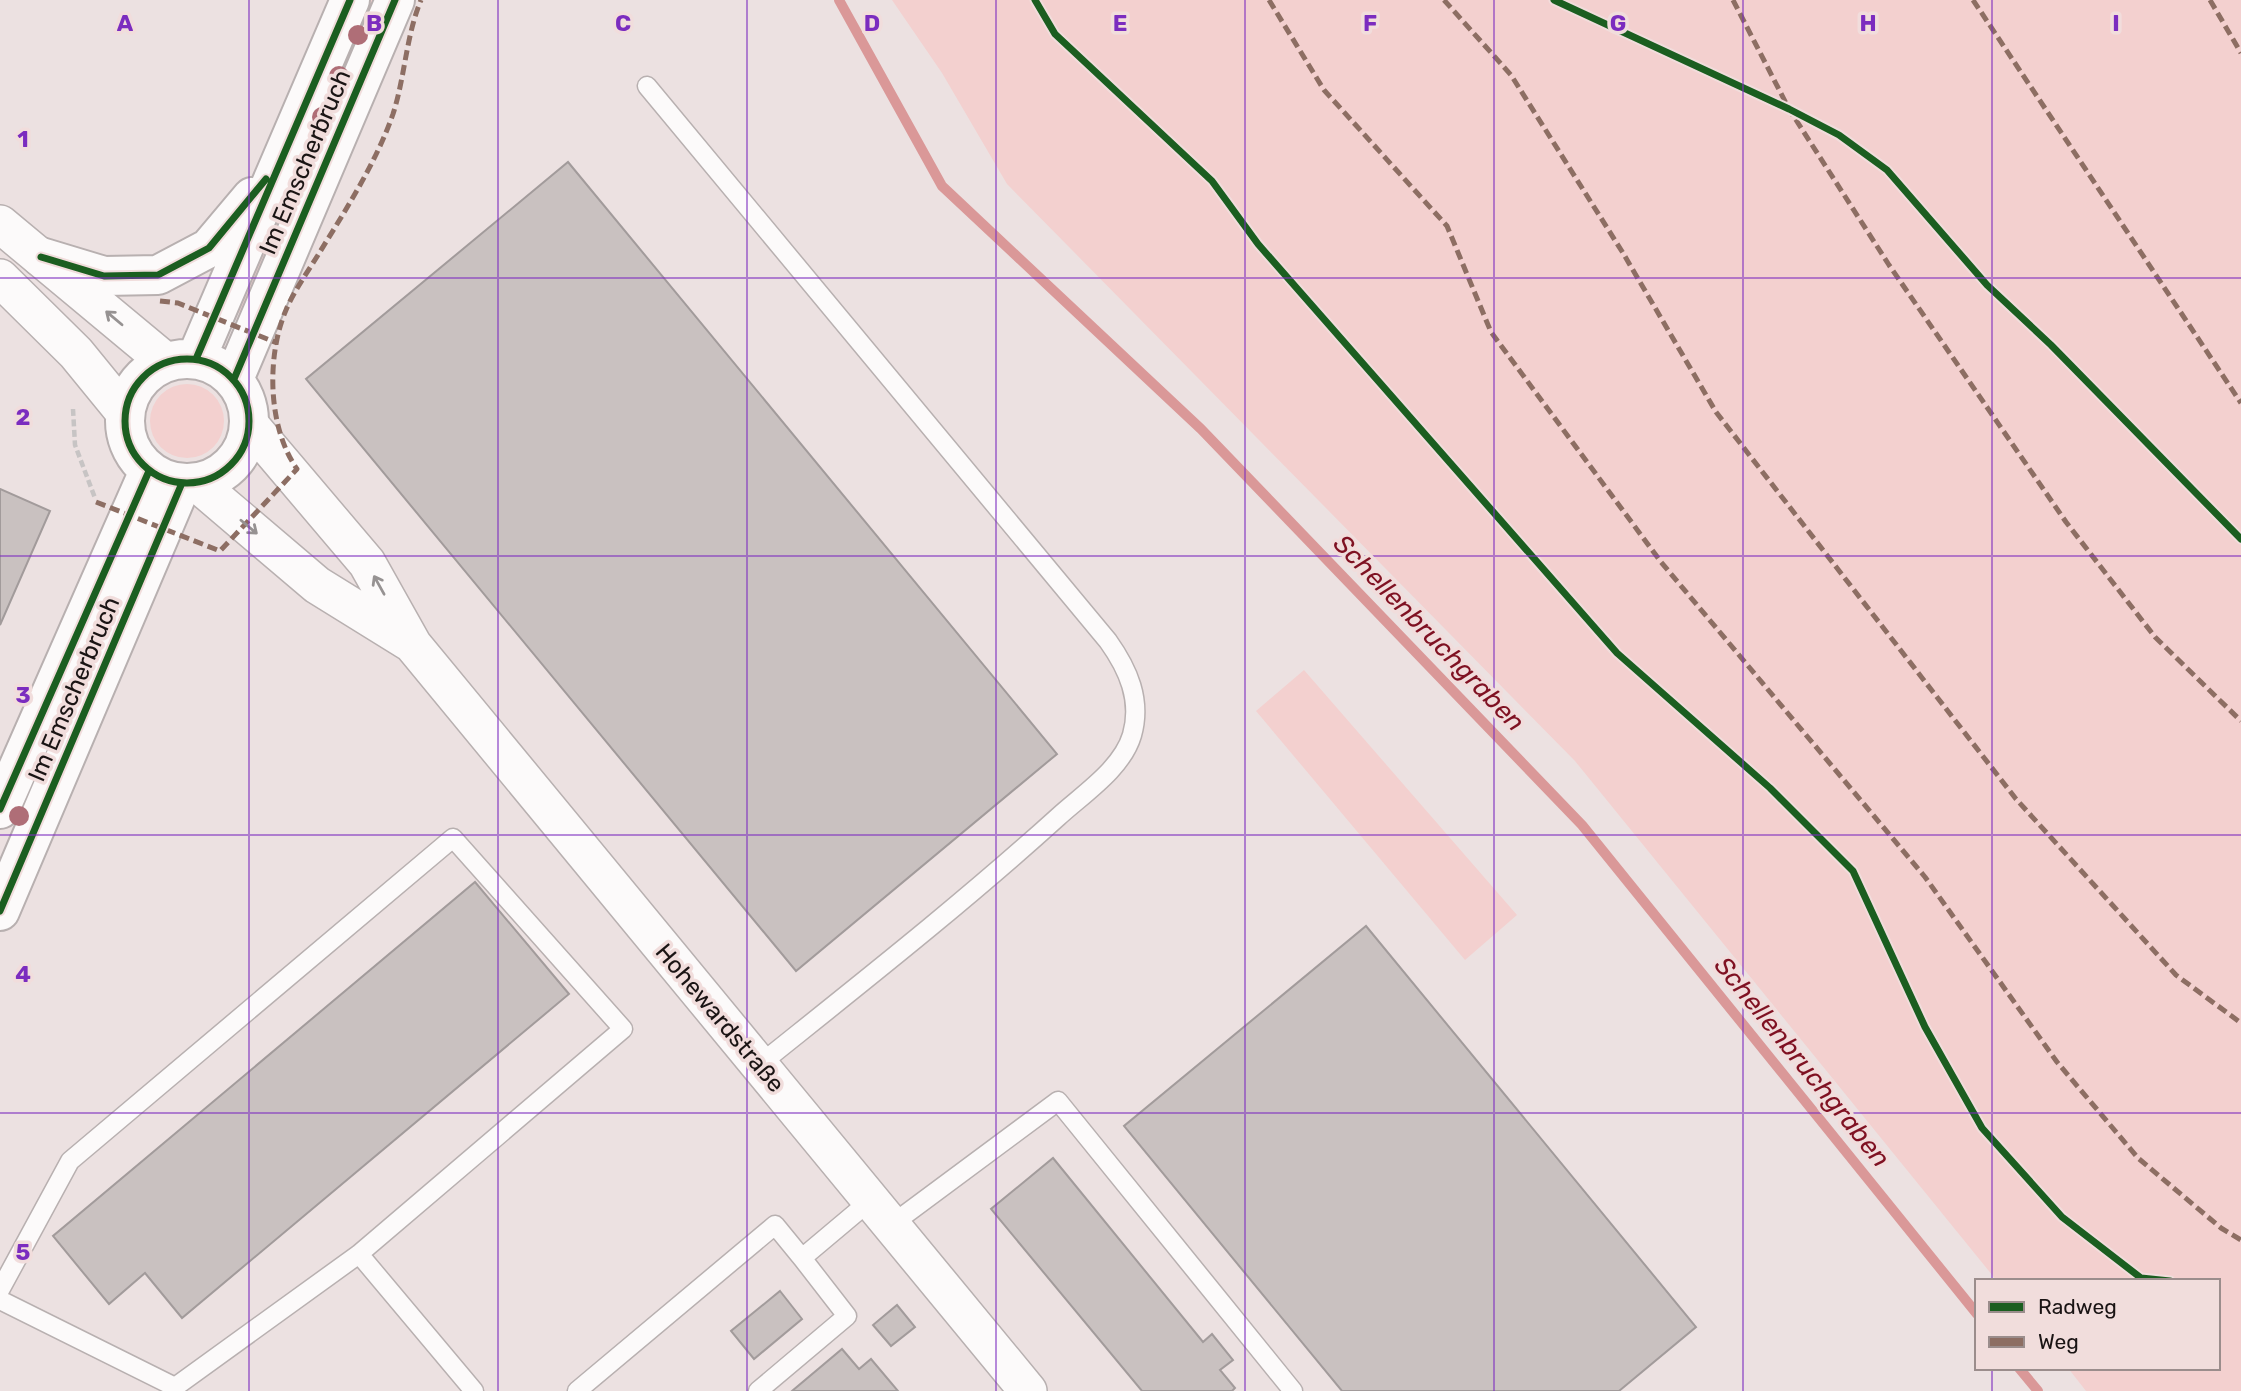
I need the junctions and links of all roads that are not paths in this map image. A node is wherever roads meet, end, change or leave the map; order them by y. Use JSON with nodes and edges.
{"nodes":[{"id":1,"x":350,"y":0,"type":"edge"},
{"id":2,"x":395,"y":0,"type":"edge"},
{"id":3,"x":648,"y":86,"type":"dead end"},
{"id":4,"x":282,"y":160,"type":"junction"},
{"id":5,"x":0,"y":224,"type":"edge"},
{"id":6,"x":41,"y":257,"type":"junction"},
{"id":7,"x":0,"y":278,"type":"edge"},
{"id":8,"x":181,"y":361,"type":"junction"},
{"id":9,"x":234,"y":379,"type":"junction"},
{"id":10,"x":125,"y":413,"type":"junction"},
{"id":11,"x":250,"y":425,"type":"junction"},
{"id":12,"x":176,"y":479,"type":"junction"},
{"id":13,"x":413,"y":645,"type":"junction"},
{"id":14,"x":0,"y":809,"type":"edge"},
{"id":15,"x":0,"y":911,"type":"edge"},
{"id":16,"x":759,"y":1065,"type":"junction"},
{"id":17,"x":881,"y":1213,"type":"junction"},
{"id":18,"x":359,"y":1254,"type":"junction"},
{"id":19,"x":802,"y":1258,"type":"junction"},
{"id":20,"x":0,"y":1290,"type":"edge"},
{"id":21,"x":0,"y":1300,"type":"edge"},
{"id":22,"x":474,"y":1391,"type":"edge"},
{"id":23,"x":577,"y":1391,"type":"edge"},
{"id":24,"x":758,"y":1391,"type":"edge"},
{"id":25,"x":1028,"y":1391,"type":"edge"},
{"id":26,"x":1293,"y":1391,"type":"edge"}],
"edges":[{"from":1,"to":4,"type":"main road","name":"Im Emscherbruch"},
{"from":2,"to":9,"type":"main road","name":"Im Emscherbruch"},
{"from":3,"to":16,"type":"lane"},
{"from":4,"to":6,"type":"main road"},
{"from":4,"to":8,"type":"main road","name":"Im Emscherbruch"},
{"from":5,"to":6,"type":"street"},
{"from":8,"to":6,"type":"street","one_way":true},
{"from":7,"to":10,"type":"street"},
{"from":8,"to":9,"type":"main road"},
{"from":8,"to":10,"type":"main road","name":"Im Emscherbruch"},
{"from":9,"to":11,"type":"main road"},
{"from":10,"to":12,"type":"main road"},
{"from":11,"to":12,"type":"main road"},
{"from":13,"to":11,"type":"street","name":"Hohewardstraße","one_way":true},
{"from":12,"to":13,"type":"street","name":"Hohewardstraße","one_way":true},
{"from":12,"to":14,"type":"main road","name":"Im Emscherbruch"},
{"from":12,"to":15,"type":"main road","name":"Im Emscherbruch"},
{"from":13,"to":16,"type":"street","name":"Hohewardstraße"},
{"from":16,"to":17,"type":"street","name":"Hohewardstraße"},
{"from":17,"to":19,"type":"lane"},
{"from":17,"to":25,"type":"street","name":"Hohewardstraße"},
{"from":17,"to":26,"type":"lane"},
{"from":18,"to":20,"type":"lane"},
{"from":18,"to":21,"type":"lane"},
{"from":18,"to":22,"type":"lane"},
{"from":19,"to":23,"type":"lane"},
{"from":19,"to":24,"type":"lane"}]}
